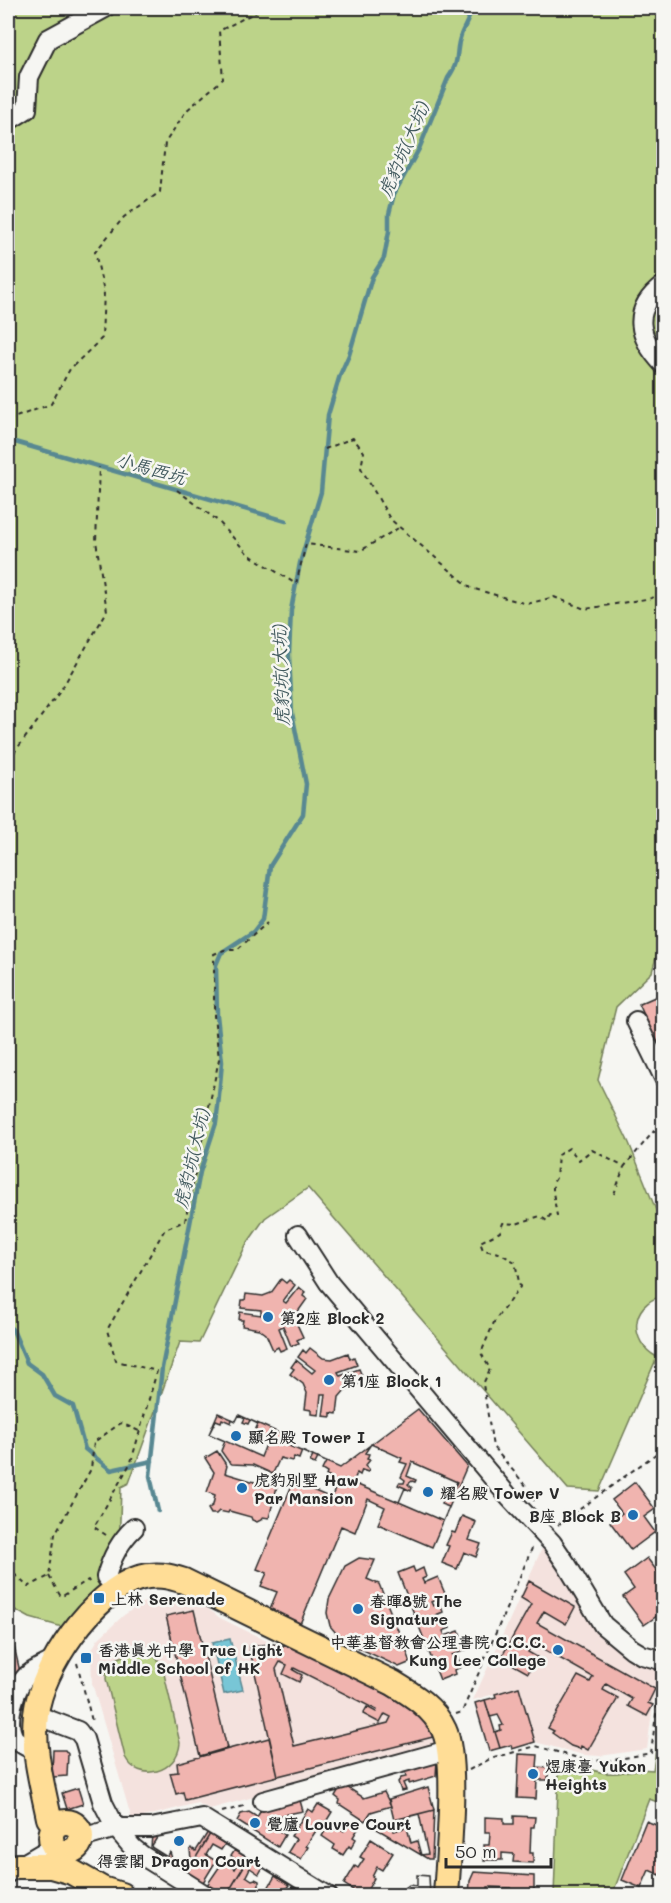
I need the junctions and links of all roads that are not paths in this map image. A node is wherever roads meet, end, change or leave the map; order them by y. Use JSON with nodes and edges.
{"nodes":[{"id":1,"x":105,"y":8,"type":"edge"},
{"id":2,"x":8,"y":121,"type":"edge"},
{"id":3,"x":663,"y":285,"type":"edge"},
{"id":4,"x":663,"y":365,"type":"edge"},
{"id":5,"x":636,"y":1021,"type":"dead end"},
{"id":6,"x":663,"y":1078,"type":"edge"},
{"id":7,"x":298,"y":1235,"type":"dead end"},
{"id":8,"x":134,"y":1528,"type":"dead end"},
{"id":9,"x":116,"y":1588,"type":"junction"},
{"id":10,"x":54,"y":1660,"type":"junction"},
{"id":11,"x":662,"y":1667,"type":"edge"},
{"id":12,"x":36,"y":1715,"type":"junction"},
{"id":13,"x":448,"y":1750,"type":"junction"},
{"id":14,"x":35,"y":1751,"type":"junction"},
{"id":15,"x":262,"y":1801,"type":"road end"},
{"id":16,"x":116,"y":1828,"type":"junction"},
{"id":17,"x":67,"y":1840,"type":"junction"},
{"id":18,"x":13,"y":1869,"type":"edge"},
{"id":19,"x":122,"y":1895,"type":"edge"},
{"id":20,"x":207,"y":1896,"type":"edge"},
{"id":21,"x":328,"y":1896,"type":"edge"},
{"id":22,"x":446,"y":1896,"type":"edge"}],
"edges":[{"from":1,"to":2,"type":"street"},
{"from":3,"to":4,"type":"street"},
{"from":5,"to":6,"type":"street"},
{"from":7,"to":11,"type":"street"},
{"from":8,"to":9,"type":"street"},
{"from":9,"to":10,"type":"main road"},
{"from":9,"to":13,"type":"main road"},
{"from":10,"to":12,"type":"main road"},
{"from":10,"to":14,"type":"street"},
{"from":12,"to":14,"type":"main road"},
{"from":12,"to":16,"type":"street"},
{"from":13,"to":15,"type":"street"},
{"from":13,"to":22,"type":"main road"},
{"from":14,"to":17,"type":"main road"},
{"from":16,"to":17,"type":"street"},
{"from":16,"to":20,"type":"street"},
{"from":16,"to":21,"type":"street"},
{"from":17,"to":18,"type":"street"},
{"from":17,"to":19,"type":"main road"},
{"from":18,"to":19,"type":"main road"}]}
